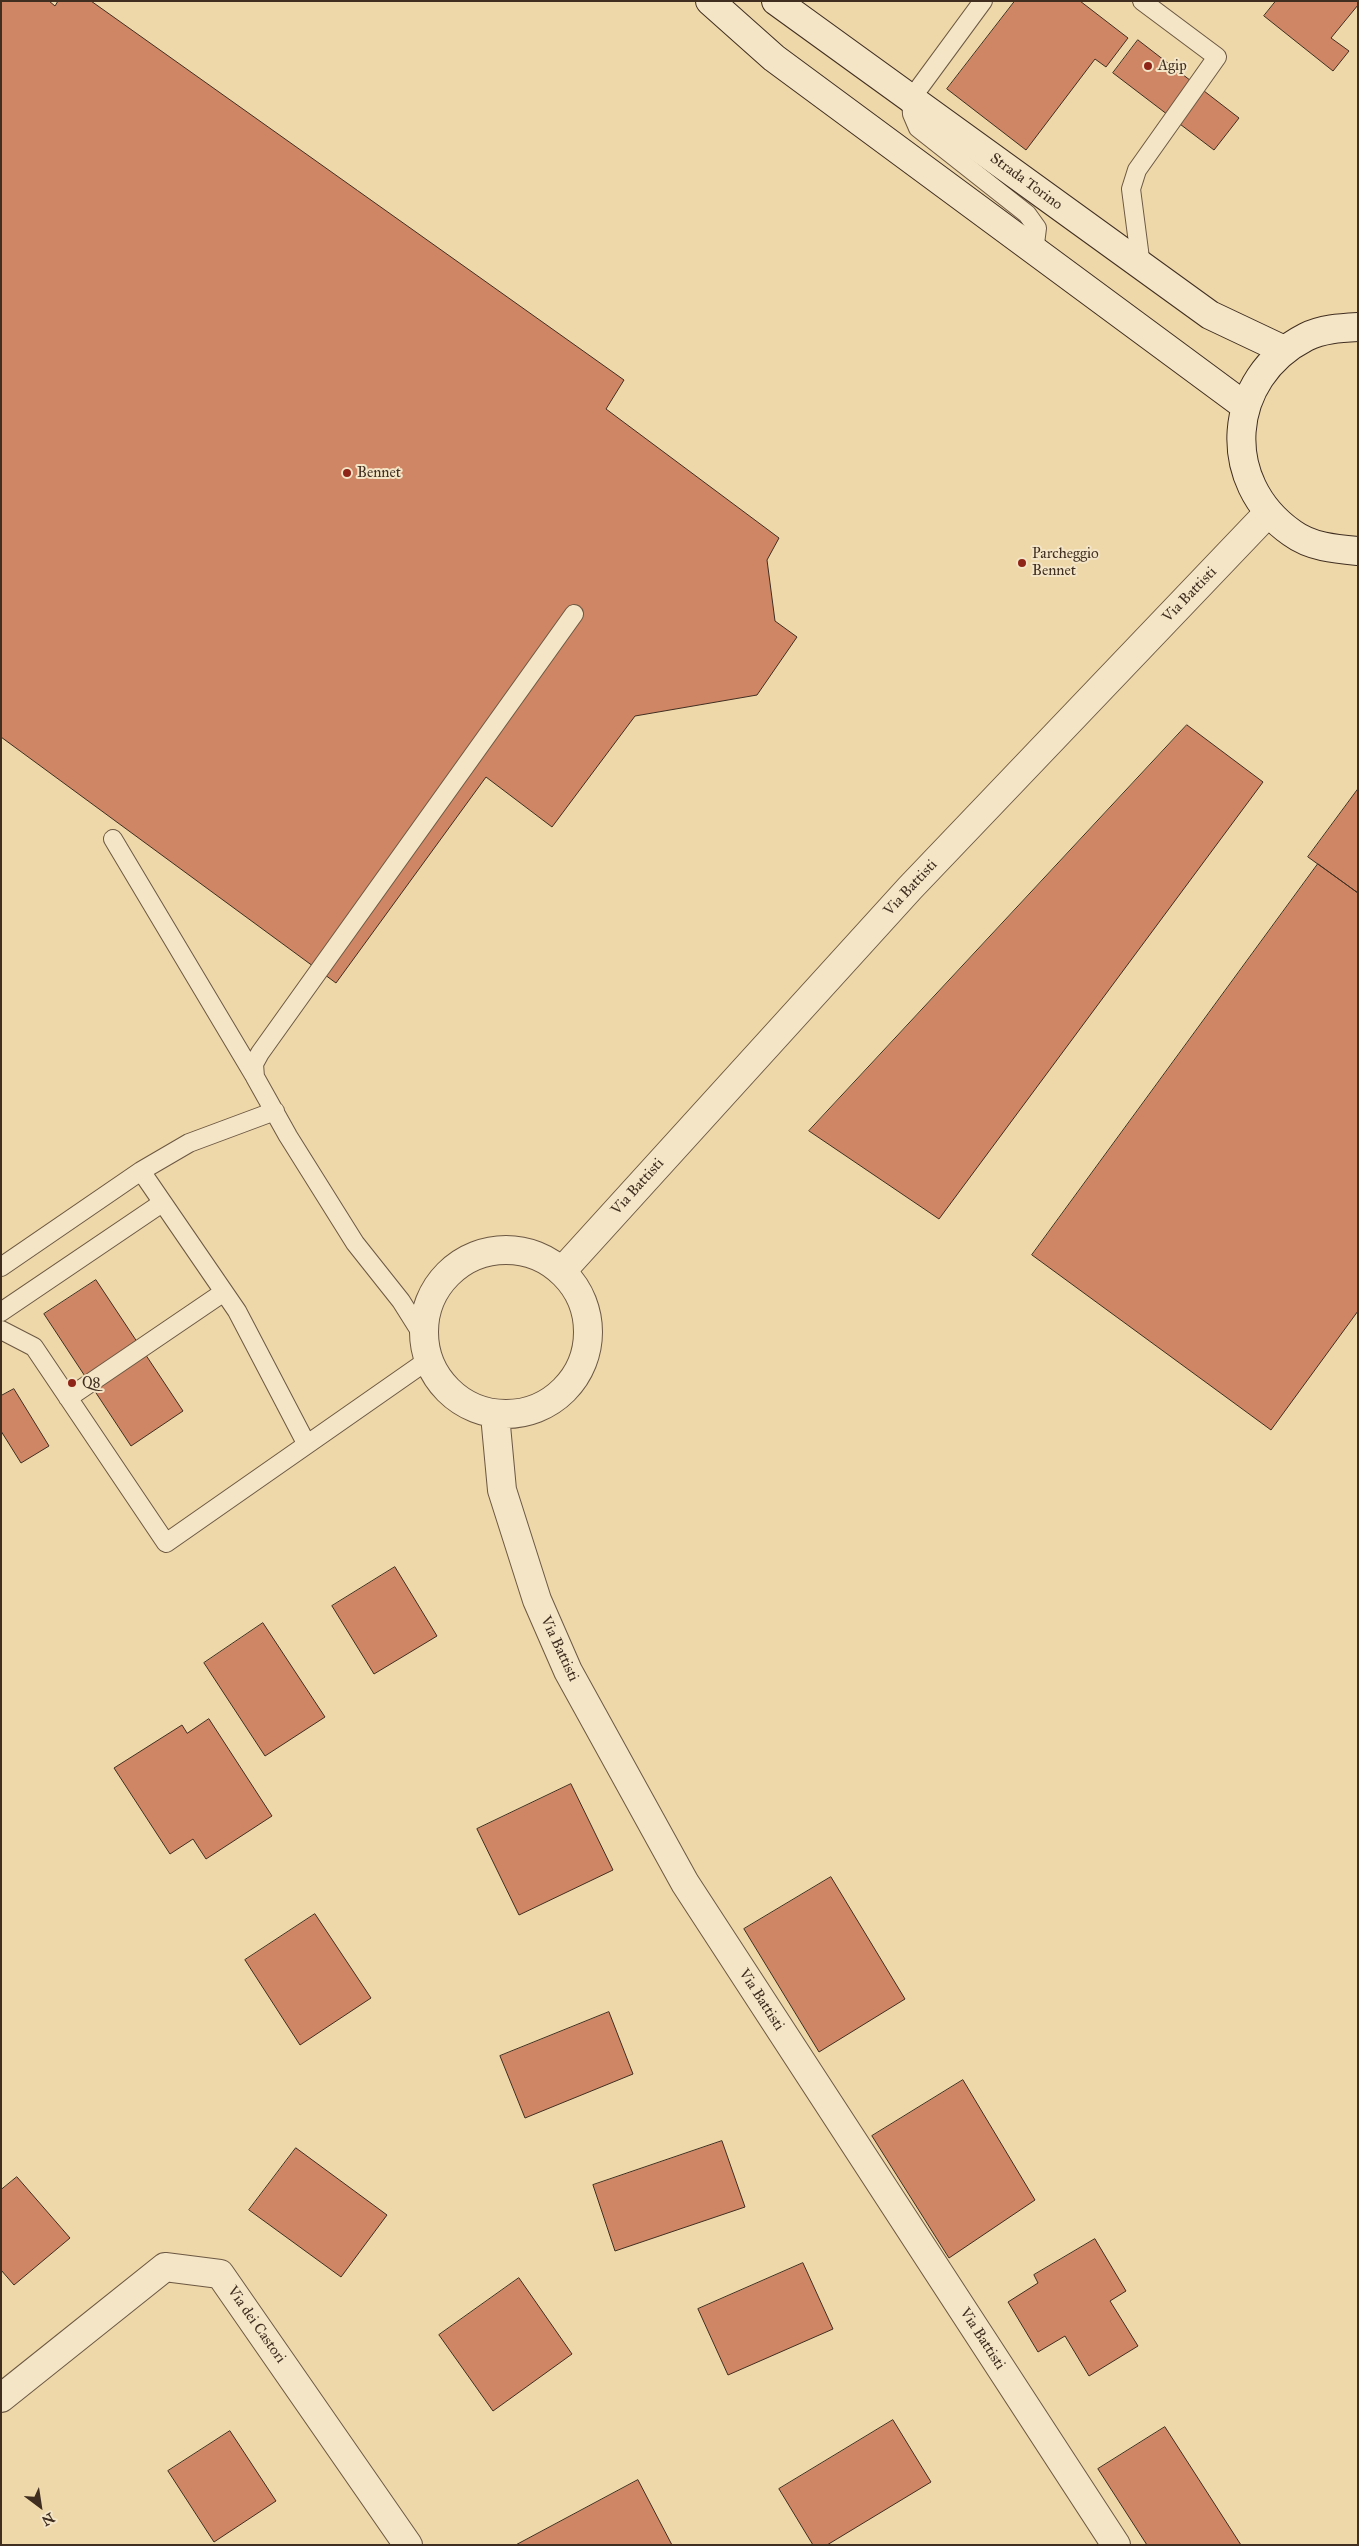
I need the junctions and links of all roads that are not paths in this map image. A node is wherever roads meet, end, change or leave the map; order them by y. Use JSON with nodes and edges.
{"nodes":[{"id":1,"x":710,"y":1,"type":"edge"},
{"id":2,"x":776,"y":1,"type":"edge"},
{"id":3,"x":983,"y":1,"type":"edge"},
{"id":4,"x":1142,"y":1,"type":"edge"},
{"id":5,"x":911,"y":99,"type":"junction"},
{"id":6,"x":1034,"y":252,"type":"junction"},
{"id":7,"x":1141,"y":266,"type":"junction"},
{"id":8,"x":1358,"y":327,"type":"edge"},
{"id":9,"x":1284,"y":350,"type":"junction"},
{"id":10,"x":1245,"y":406,"type":"junction"},
{"id":11,"x":1268,"y":513,"type":"junction"},
{"id":12,"x":1358,"y":552,"type":"edge"},
{"id":13,"x":574,"y":614,"type":"dead end"},
{"id":14,"x":113,"y":839,"type":"dead end"},
{"id":15,"x":255,"y":1077,"type":"junction"},
{"id":16,"x":275,"y":1112,"type":"junction"},
{"id":17,"x":141,"y":1171,"type":"junction"},
{"id":18,"x":162,"y":1203,"type":"junction"},
{"id":19,"x":1,"y":1267,"type":"edge"},
{"id":20,"x":562,"y":1271,"type":"junction"},
{"id":21,"x":224,"y":1292,"type":"junction"},
{"id":22,"x":1,"y":1312,"type":"edge"},
{"id":23,"x":1,"y":1330,"type":"edge"},
{"id":24,"x":425,"y":1348,"type":"junction"},
{"id":25,"x":68,"y":1398,"type":"junction"},
{"id":26,"x":495,"y":1414,"type":"junction"},
{"id":27,"x":306,"y":1444,"type":"junction"},
{"id":28,"x":1,"y":2398,"type":"edge"},
{"id":29,"x":408,"y":2545,"type":"edge"},
{"id":30,"x":1116,"y":2545,"type":"edge"}],
"edges":[{"from":1,"to":6,"type":"street"},
{"from":2,"to":5,"type":"street","name":"Strada Torino"},
{"from":3,"to":5,"type":"lane"},
{"from":4,"to":7,"type":"lane"},
{"from":5,"to":6,"type":"lane"},
{"from":5,"to":7,"type":"street","name":"Strada Torino"},
{"from":6,"to":10,"type":"street"},
{"from":7,"to":9,"type":"street","name":"Strada Torino"},
{"from":8,"to":9,"type":"street"},
{"from":9,"to":10,"type":"street"},
{"from":10,"to":11,"type":"street"},
{"from":11,"to":12,"type":"street"},
{"from":11,"to":20,"type":"street","name":"Via Battisti"},
{"from":13,"to":15,"type":"lane"},
{"from":14,"to":15,"type":"lane"},
{"from":15,"to":16,"type":"lane"},
{"from":16,"to":17,"type":"lane"},
{"from":16,"to":24,"type":"lane"},
{"from":17,"to":18,"type":"lane"},
{"from":17,"to":19,"type":"lane"},
{"from":18,"to":21,"type":"lane"},
{"from":18,"to":22,"type":"lane"},
{"from":20,"to":24,"type":"street"},
{"from":20,"to":26,"type":"street"},
{"from":21,"to":25,"type":"lane"},
{"from":21,"to":27,"type":"lane"},
{"from":23,"to":25,"type":"lane"},
{"from":24,"to":26,"type":"street"},
{"from":24,"to":27,"type":"lane"},
{"from":25,"to":27,"type":"lane"},
{"from":26,"to":30,"type":"street","name":"Via Battisti"},
{"from":28,"to":29,"type":"street","name":"Via dei Castori"}]}
